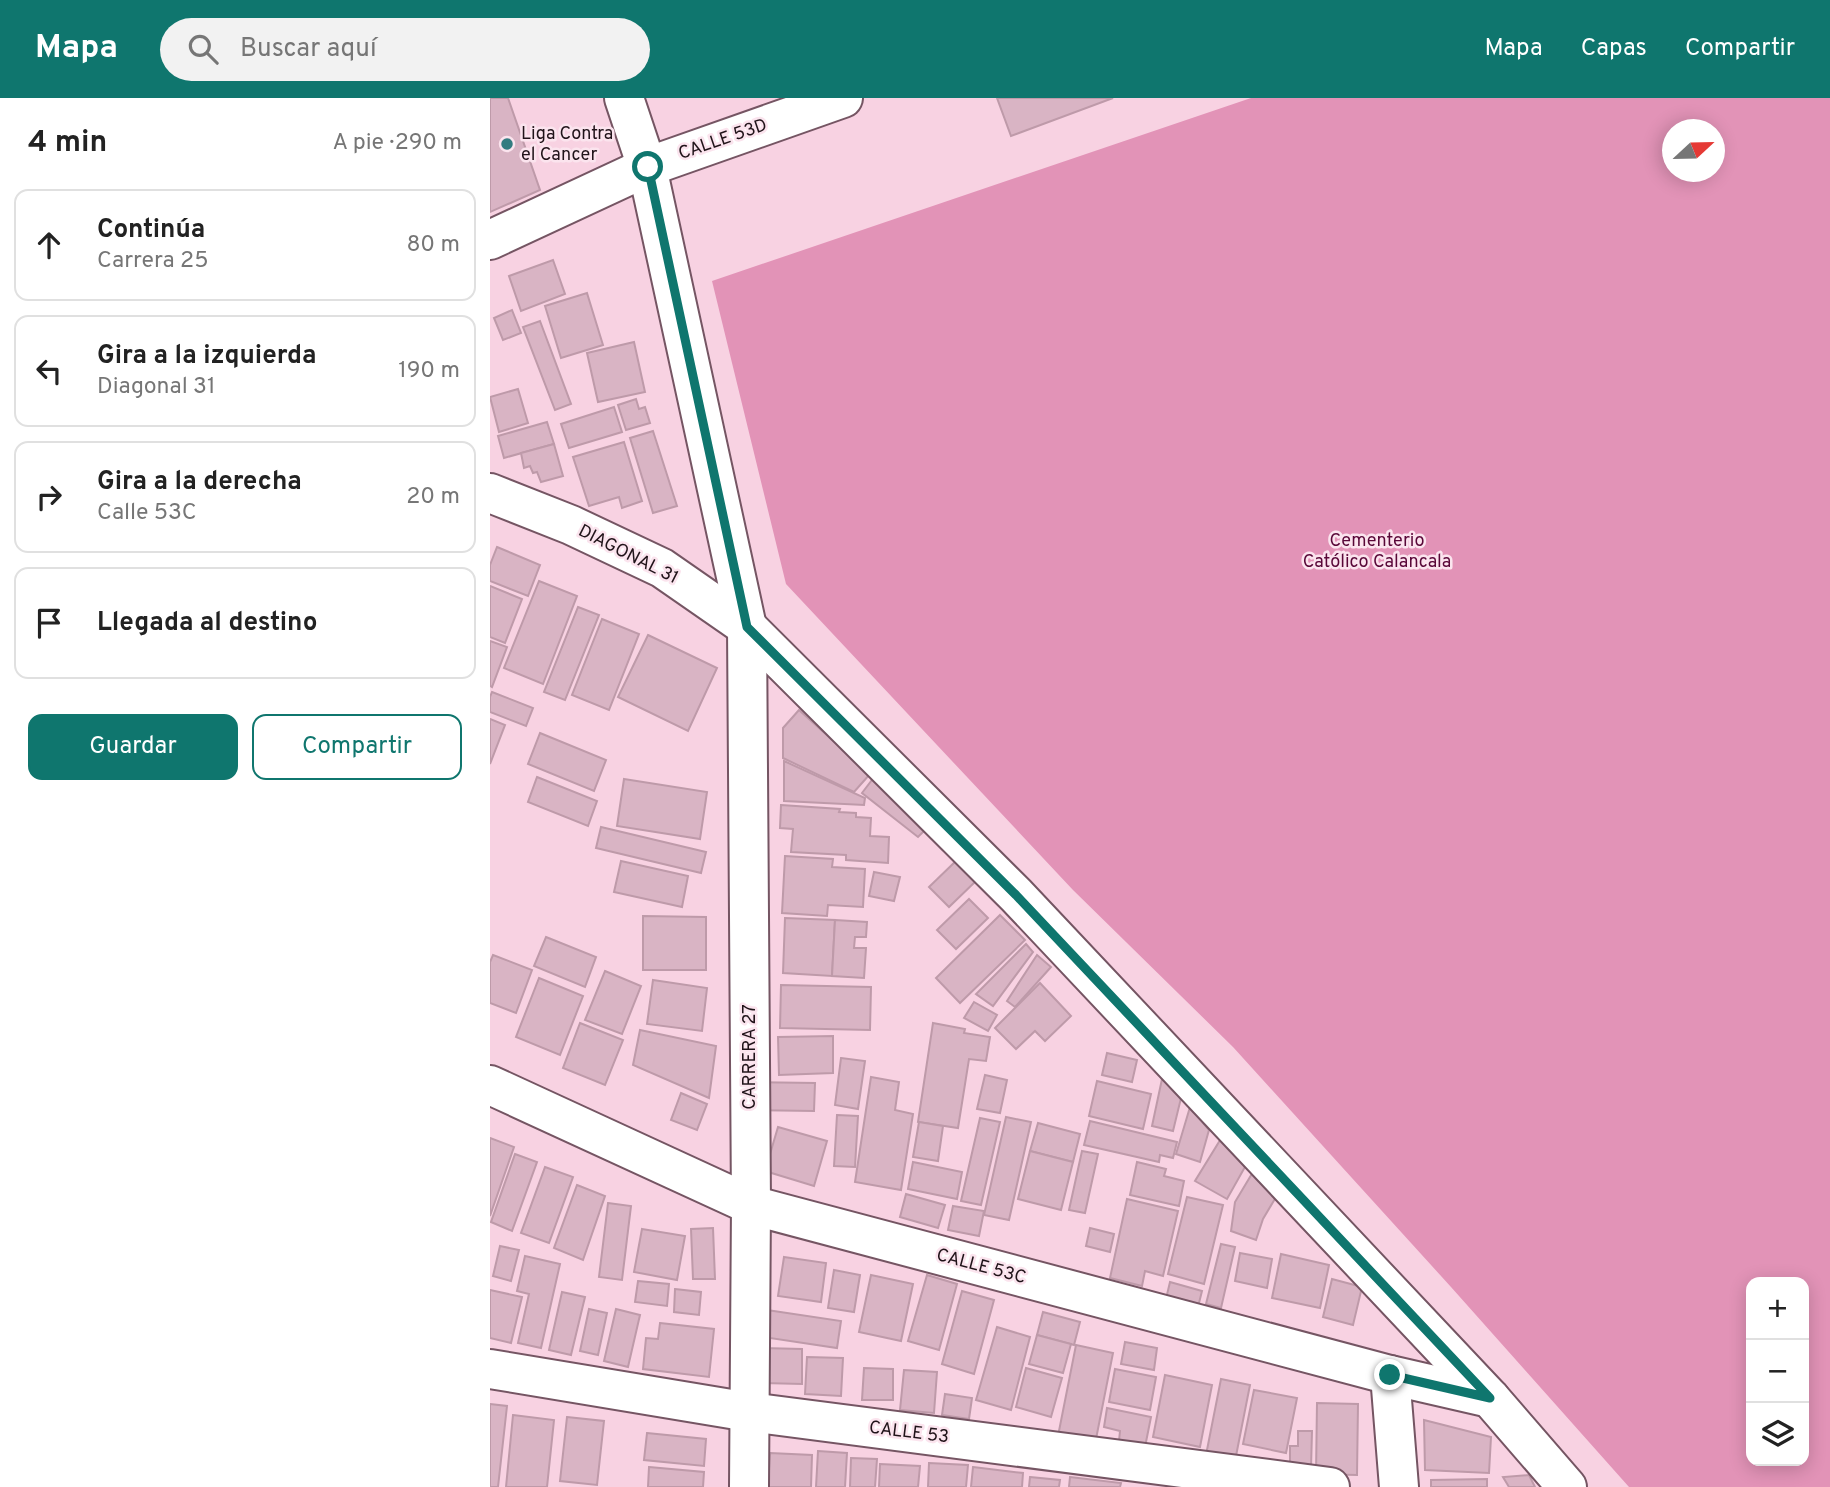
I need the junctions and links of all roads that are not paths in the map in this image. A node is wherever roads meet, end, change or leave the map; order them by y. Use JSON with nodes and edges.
{"nodes":[{"id":1,"x":624,"y":98,"type":"edge"},
{"id":2,"x":843,"y":98,"type":"edge"},
{"id":3,"x":648,"y":167,"type":"junction"},
{"id":4,"x":490,"y":240,"type":"edge"},
{"id":5,"x":490,"y":493,"type":"edge"},
{"id":6,"x":747,"y":627,"type":"junction"},
{"id":7,"x":490,"y":1085,"type":"edge"},
{"id":8,"x":751,"y":1205,"type":"junction"},
{"id":9,"x":490,"y":1369,"type":"edge"},
{"id":10,"x":1390,"y":1375,"type":"junction"},
{"id":11,"x":1490,"y":1398,"type":"junction"},
{"id":12,"x":749,"y":1412,"type":"junction"},
{"id":13,"x":749,"y":1487,"type":"edge"},
{"id":14,"x":1330,"y":1487,"type":"edge"},
{"id":15,"x":1399,"y":1487,"type":"edge"},
{"id":16,"x":1567,"y":1487,"type":"edge"}],
"edges":[{"from":1,"to":3,"type":"street","name":"CARRERA 27"},
{"from":2,"to":3,"type":"street","name":"CALLE 53D"},
{"from":3,"to":4,"type":"street","name":"CALLE 53D"},
{"from":3,"to":6,"type":"street","name":"CARRERA 27"},
{"from":5,"to":6,"type":"street","name":"DIAGONAL 31"},
{"from":6,"to":8,"type":"street","name":"CARRERA 27"},
{"from":6,"to":11,"type":"street","name":"DIAGONAL 31"},
{"from":7,"to":8,"type":"street","name":"CALLE 53C"},
{"from":8,"to":10,"type":"street","name":"CALLE 53C"},
{"from":8,"to":12,"type":"street","name":"CARRERA 27"},
{"from":9,"to":12,"type":"street","name":"CALLE 53"},
{"from":10,"to":11,"type":"street","name":"CALLE 53C"},
{"from":10,"to":15,"type":"street"},
{"from":11,"to":16,"type":"street","name":"DIAGONAL 31"},
{"from":12,"to":13,"type":"street","name":"CARRERA 27"},
{"from":12,"to":14,"type":"street","name":"CALLE 53"}]}
